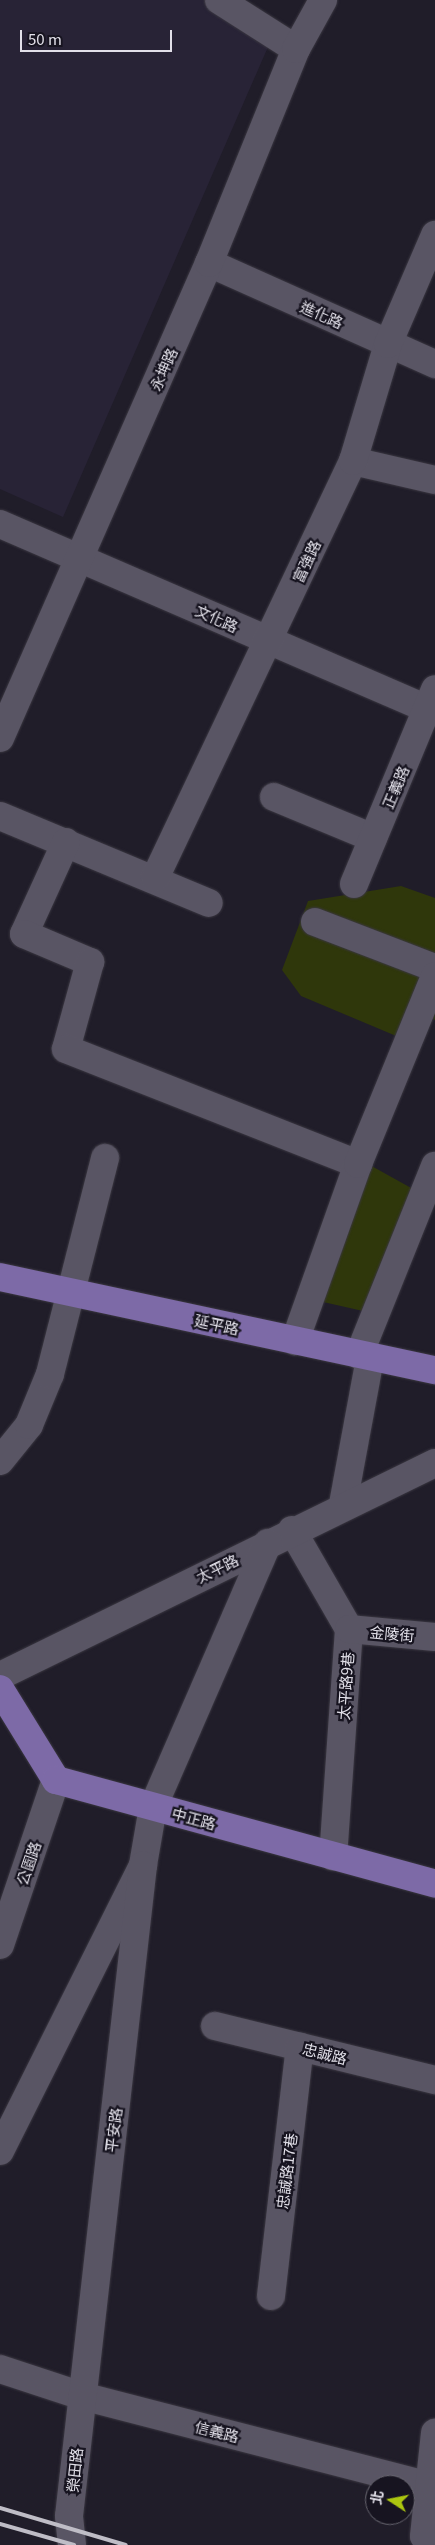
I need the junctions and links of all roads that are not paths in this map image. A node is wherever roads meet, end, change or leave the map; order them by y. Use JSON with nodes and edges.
{"nodes":[{"id":1,"x":219,"y":0,"type":"edge"},
{"id":2,"x":323,"y":0,"type":"edge"},
{"id":3,"x":296,"y":49,"type":"junction"},
{"id":4,"x":435,"y":235,"type":"edge"},
{"id":5,"x":209,"y":263,"type":"junction"},
{"id":6,"x":388,"y":344,"type":"junction"},
{"id":7,"x":435,"y":364,"type":"edge"},
{"id":8,"x":353,"y":461,"type":"junction"},
{"id":9,"x":435,"y":480,"type":"edge"},
{"id":10,"x":0,"y":524,"type":"edge"},
{"id":11,"x":80,"y":558,"type":"junction"},
{"id":12,"x":269,"y":640,"type":"junction"},
{"id":13,"x":433,"y":703,"type":"edge"},
{"id":14,"x":0,"y":738,"type":"edge"},
{"id":15,"x":274,"y":797,"type":"dead end"},
{"id":16,"x":0,"y":816,"type":"edge"},
{"id":17,"x":373,"y":838,"type":"junction"},
{"id":18,"x":66,"y":842,"type":"junction"},
{"id":19,"x":155,"y":878,"type":"junction"},
{"id":20,"x":354,"y":884,"type":"dead end"},
{"id":21,"x":209,"y":903,"type":"dead end"},
{"id":22,"x":314,"y":922,"type":"dead end"},
{"id":23,"x":435,"y":968,"type":"edge"},
{"id":24,"x":435,"y":976,"type":"edge"},
{"id":25,"x":106,"y":1158,"type":"dead end"},
{"id":26,"x":358,"y":1164,"type":"junction"},
{"id":27,"x":435,"y":1166,"type":"edge"},
{"id":28,"x":0,"y":1277,"type":"edge"},
{"id":29,"x":72,"y":1293,"type":"junction"},
{"id":30,"x":295,"y":1341,"type":"junction"},
{"id":31,"x":365,"y":1357,"type":"junction"},
{"id":32,"x":435,"y":1370,"type":"edge"},
{"id":33,"x":0,"y":1461,"type":"edge"},
{"id":34,"x":435,"y":1463,"type":"edge"},
{"id":35,"x":343,"y":1504,"type":"junction"},
{"id":36,"x":292,"y":1530,"type":"junction"},
{"id":37,"x":268,"y":1543,"type":"junction"},
{"id":38,"x":350,"y":1629,"type":"junction"},
{"id":39,"x":435,"y":1637,"type":"edge"},
{"id":40,"x":0,"y":1676,"type":"edge"},
{"id":41,"x":0,"y":1689,"type":"edge"},
{"id":42,"x":56,"y":1780,"type":"junction"},
{"id":43,"x":152,"y":1807,"type":"junction"},
{"id":44,"x":333,"y":1856,"type":"junction"},
{"id":45,"x":143,"y":1864,"type":"junction"},
{"id":46,"x":435,"y":1884,"type":"edge"},
{"id":47,"x":0,"y":1945,"type":"edge"},
{"id":48,"x":215,"y":2026,"type":"dead end"},
{"id":49,"x":300,"y":2047,"type":"junction"},
{"id":50,"x":435,"y":2080,"type":"edge"},
{"id":51,"x":0,"y":2151,"type":"edge"},
{"id":52,"x":271,"y":2296,"type":"dead end"},
{"id":53,"x":0,"y":2369,"type":"edge"},
{"id":54,"x":82,"y":2396,"type":"junction"},
{"id":55,"x":435,"y":2433,"type":"edge"},
{"id":56,"x":433,"y":2486,"type":"edge"},
{"id":57,"x":431,"y":2520,"type":"edge"},
{"id":58,"x":72,"y":2545,"type":"edge"},
{"id":59,"x":430,"y":2545,"type":"edge"}],
"edges":[{"from":1,"to":3,"type":"street"},
{"from":2,"to":3,"type":"street","name":"永坤路"},
{"from":3,"to":5,"type":"street","name":"永坤路"},
{"from":4,"to":6,"type":"street","name":"富強路"},
{"from":5,"to":6,"type":"street","name":"進化路"},
{"from":5,"to":11,"type":"street","name":"永坤路"},
{"from":6,"to":7,"type":"street","name":"進化路"},
{"from":6,"to":8,"type":"street","name":"富強路"},
{"from":8,"to":9,"type":"street"},
{"from":8,"to":12,"type":"street","name":"富強路"},
{"from":10,"to":11,"type":"street","name":"文化路"},
{"from":11,"to":12,"type":"street","name":"文化路"},
{"from":11,"to":14,"type":"street","name":"永坤路"},
{"from":12,"to":13,"type":"street","name":"文化路"},
{"from":12,"to":19,"type":"street","name":"富強路"},
{"from":13,"to":17,"type":"street","name":"正義路"},
{"from":15,"to":17,"type":"street"},
{"from":16,"to":18,"type":"street"},
{"from":17,"to":20,"type":"street","name":"正義路"},
{"from":18,"to":19,"type":"street"},
{"from":18,"to":26,"type":"street"},
{"from":19,"to":21,"type":"street"},
{"from":22,"to":23,"type":"street"},
{"from":24,"to":26,"type":"street"},
{"from":25,"to":29,"type":"street"},
{"from":26,"to":30,"type":"street"},
{"from":27,"to":31,"type":"street"},
{"from":28,"to":29,"type":"main road","name":"延平路"},
{"from":29,"to":30,"type":"main road","name":"延平路"},
{"from":29,"to":33,"type":"street"},
{"from":30,"to":31,"type":"main road","name":"延平路"},
{"from":31,"to":32,"type":"main road","name":"延平路"},
{"from":31,"to":35,"type":"street"},
{"from":34,"to":35,"type":"street","name":"太平路"},
{"from":35,"to":36,"type":"street","name":"太平路"},
{"from":36,"to":37,"type":"street","name":"太平路"},
{"from":36,"to":38,"type":"street"},
{"from":37,"to":40,"type":"street","name":"太平路"},
{"from":37,"to":43,"type":"street","name":"平安路"},
{"from":38,"to":39,"type":"street","name":"金陵街"},
{"from":38,"to":44,"type":"street","name":"太平路9巷"},
{"from":41,"to":42,"type":"main road"},
{"from":42,"to":43,"type":"main road","name":"中正路"},
{"from":42,"to":47,"type":"street","name":"公園路"},
{"from":43,"to":44,"type":"main road","name":"中正路"},
{"from":43,"to":45,"type":"street","name":"平安路"},
{"from":44,"to":46,"type":"main road","name":"中正路"},
{"from":45,"to":51,"type":"street"},
{"from":45,"to":54,"type":"street","name":"平安路"},
{"from":48,"to":49,"type":"street","name":"忠誠路"},
{"from":49,"to":50,"type":"street","name":"忠誠路"},
{"from":49,"to":52,"type":"street","name":"忠誠路17巷"},
{"from":53,"to":54,"type":"street","name":"信義路"},
{"from":54,"to":56,"type":"street","name":"信義路"},
{"from":54,"to":58,"type":"street","name":"榮田路"},
{"from":55,"to":56,"type":"street"},
{"from":56,"to":57,"type":"street"},
{"from":57,"to":59,"type":"street"}]}
